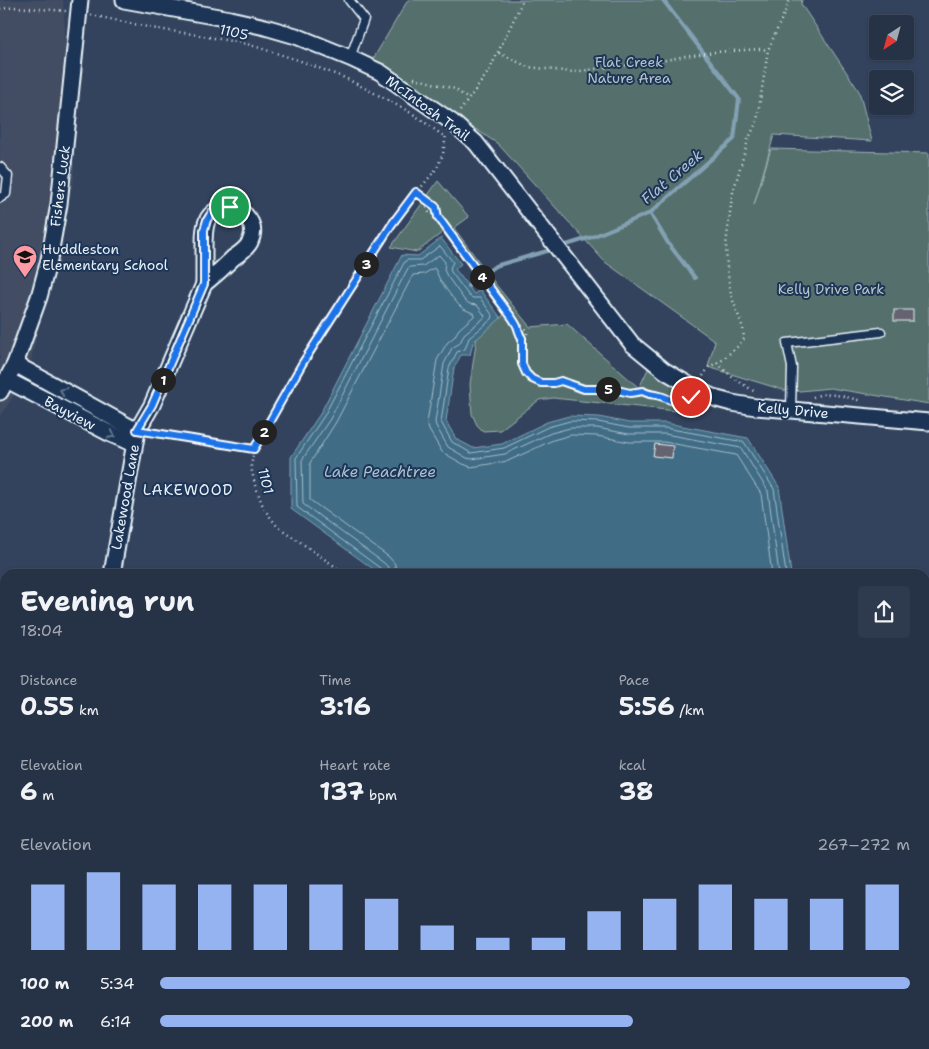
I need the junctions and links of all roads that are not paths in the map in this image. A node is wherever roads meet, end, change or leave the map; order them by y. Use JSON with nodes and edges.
{"nodes":[{"id":1,"x":124,"y":0,"type":"edge"},
{"id":2,"x":350,"y":0,"type":"edge"},
{"id":3,"x":79,"y":6,"type":"edge"},
{"id":4,"x":350,"y":58,"type":"junction"},
{"id":5,"x":0,"y":167,"type":"edge"},
{"id":6,"x":0,"y":198,"type":"edge"},
{"id":7,"x":204,"y":284,"type":"junction"},
{"id":8,"x":881,"y":332,"type":"dead end"},
{"id":9,"x":15,"y":364,"type":"junction"},
{"id":10,"x":665,"y":371,"type":"joint"},
{"id":11,"x":4,"y":386,"type":"edge"},
{"id":12,"x":791,"y":405,"type":"junction"},
{"id":13,"x":929,"y":422,"type":"edge"},
{"id":14,"x":135,"y":437,"type":"junction"},
{"id":15,"x":113,"y":569,"type":"edge"}],
"edges":[{"from":1,"to":4,"type":"street","name":"McIntosh Trail"},
{"from":2,"to":4,"type":"lane"},
{"from":3,"to":9,"type":"street","name":"Fishers Luck"},
{"from":4,"to":10,"type":"street","name":"McIntosh Trail"},
{"from":5,"to":6,"type":"lane"},
{"from":7,"to":7,"type":"street","name":"Lakewood Lane"},
{"from":7,"to":14,"type":"street","name":"Lakewood Lane"},
{"from":8,"to":12,"type":"lane"},
{"from":9,"to":11,"type":"street","name":"Fishers Luck"},
{"from":14,"to":9,"type":"street","name":"Bayview","one_way":true},
{"from":10,"to":12,"type":"street","name":"Kelly Drive"},
{"from":11,"to":14,"type":"street","name":"Bayview","one_way":true},
{"from":12,"to":13,"type":"street","name":"Kelly Drive"},
{"from":14,"to":15,"type":"street","name":"Lakewood Lane"}]}
